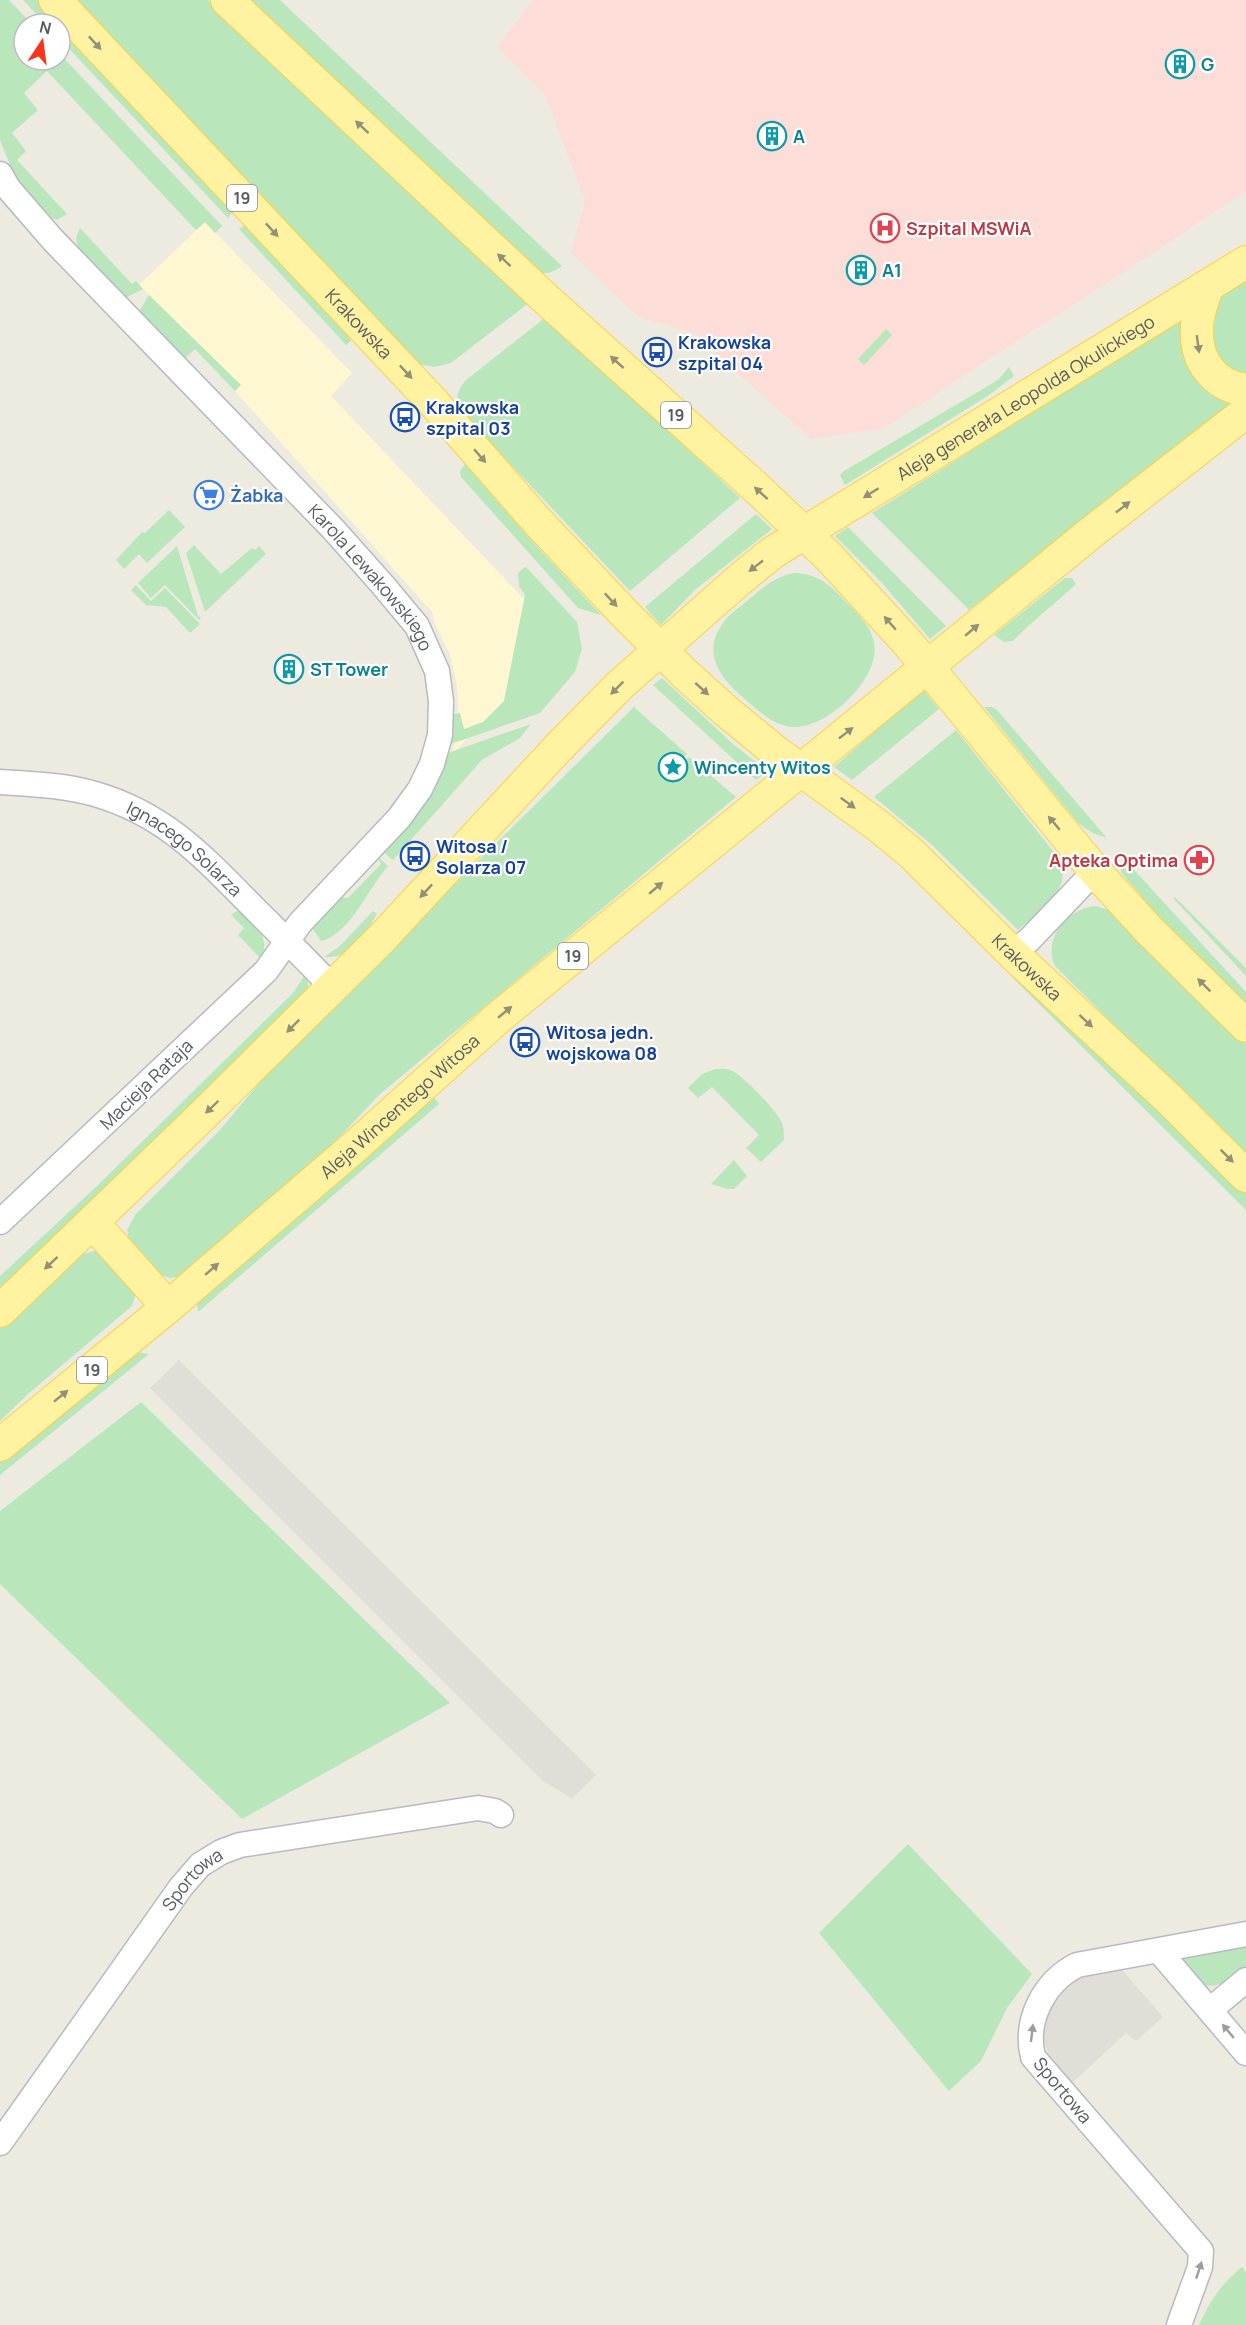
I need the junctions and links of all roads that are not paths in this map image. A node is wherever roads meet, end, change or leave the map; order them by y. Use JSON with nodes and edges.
{"nodes":[{"id":1,"x":55,"y":0,"type":"edge"},
{"id":2,"x":227,"y":0,"type":"edge"},
{"id":3,"x":0,"y":174,"type":"edge"},
{"id":4,"x":1246,"y":262,"type":"edge"},
{"id":5,"x":1207,"y":287,"type":"junction"},
{"id":6,"x":1246,"y":390,"type":"edge"},
{"id":7,"x":1246,"y":412,"type":"edge"},
{"id":8,"x":804,"y":533,"type":"junction"},
{"id":9,"x":660,"y":649,"type":"junction"},
{"id":10,"x":927,"y":668,"type":"junction"},
{"id":11,"x":800,"y":769,"type":"junction"},
{"id":12,"x":0,"y":782,"type":"edge"},
{"id":13,"x":1095,"y":871,"type":"junction"},
{"id":14,"x":286,"y":940,"type":"junction"},
{"id":15,"x":1012,"y":953,"type":"junction"},
{"id":16,"x":332,"y":987,"type":"junction"},
{"id":17,"x":1246,"y":1026,"type":"edge"},
{"id":18,"x":1246,"y":1176,"type":"edge"},
{"id":19,"x":0,"y":1222,"type":"edge"},
{"id":20,"x":93,"y":1223,"type":"junction"},
{"id":21,"x":168,"y":1307,"type":"junction"},
{"id":22,"x":0,"y":1311,"type":"edge"},
{"id":23,"x":0,"y":1445,"type":"edge"},
{"id":24,"x":501,"y":1815,"type":"dead end"},
{"id":25,"x":1246,"y":1934,"type":"edge"},
{"id":26,"x":1159,"y":1951,"type":"junction"},
{"id":27,"x":1246,"y":1980,"type":"edge"},
{"id":28,"x":1210,"y":2010,"type":"junction"},
{"id":29,"x":1246,"y":2053,"type":"edge"},
{"id":30,"x":0,"y":2143,"type":"edge"},
{"id":31,"x":1179,"y":2325,"type":"edge"}],
"edges":[{"from":1,"to":9,"type":"main road","name":"Krakowska","number":"19","one_way":true},
{"from":8,"to":2,"type":"main road","number":"19","one_way":true},
{"from":3,"to":14,"type":"street","name":"Karola Lewakowskiego"},
{"from":4,"to":5,"type":"main road","name":"Aleja generała Leopolda Okulickiego"},
{"from":5,"to":6,"type":"main road","one_way":true},
{"from":5,"to":8,"type":"main road","name":"Aleja generała Leopolda Okulickiego","one_way":true},
{"from":10,"to":7,"type":"main road","one_way":true},
{"from":8,"to":9,"type":"main road","name":"Aleja generała Leopolda Okulickiego","one_way":true},
{"from":10,"to":8,"type":"main road","number":"19","one_way":true},
{"from":9,"to":11,"type":"main road","name":"Krakowska","one_way":true},
{"from":9,"to":16,"type":"main road","one_way":true},
{"from":11,"to":10,"type":"main road","number":"19","one_way":true},
{"from":13,"to":10,"type":"main road","one_way":true},
{"from":11,"to":15,"type":"main road","name":"Krakowska","one_way":true},
{"from":21,"to":11,"type":"main road","name":"Aleja Wincentego Witosa","number":"19","one_way":true},
{"from":12,"to":14,"type":"street","name":"Ignacego Solarza"},
{"from":13,"to":15,"type":"street"},
{"from":17,"to":13,"type":"main road","one_way":true},
{"from":14,"to":16,"type":"street","name":"Ignacego Solarza"},
{"from":14,"to":19,"type":"street","name":"Macieja Rataja"},
{"from":15,"to":18,"type":"main road","name":"Krakowska","one_way":true},
{"from":16,"to":20,"type":"main road","one_way":true},
{"from":20,"to":21,"type":"main road"},
{"from":20,"to":22,"type":"main road","one_way":true},
{"from":23,"to":21,"type":"main road","name":"Aleja Wincentego Witosa","number":"19","one_way":true},
{"from":24,"to":30,"type":"street","name":"Sportowa"},
{"from":25,"to":26,"type":"street","name":"Sportowa"},
{"from":26,"to":28,"type":"street"},
{"from":31,"to":26,"type":"street","name":"Sportowa","one_way":true},
{"from":27,"to":28,"type":"street"},
{"from":29,"to":28,"type":"street","one_way":true}]}
